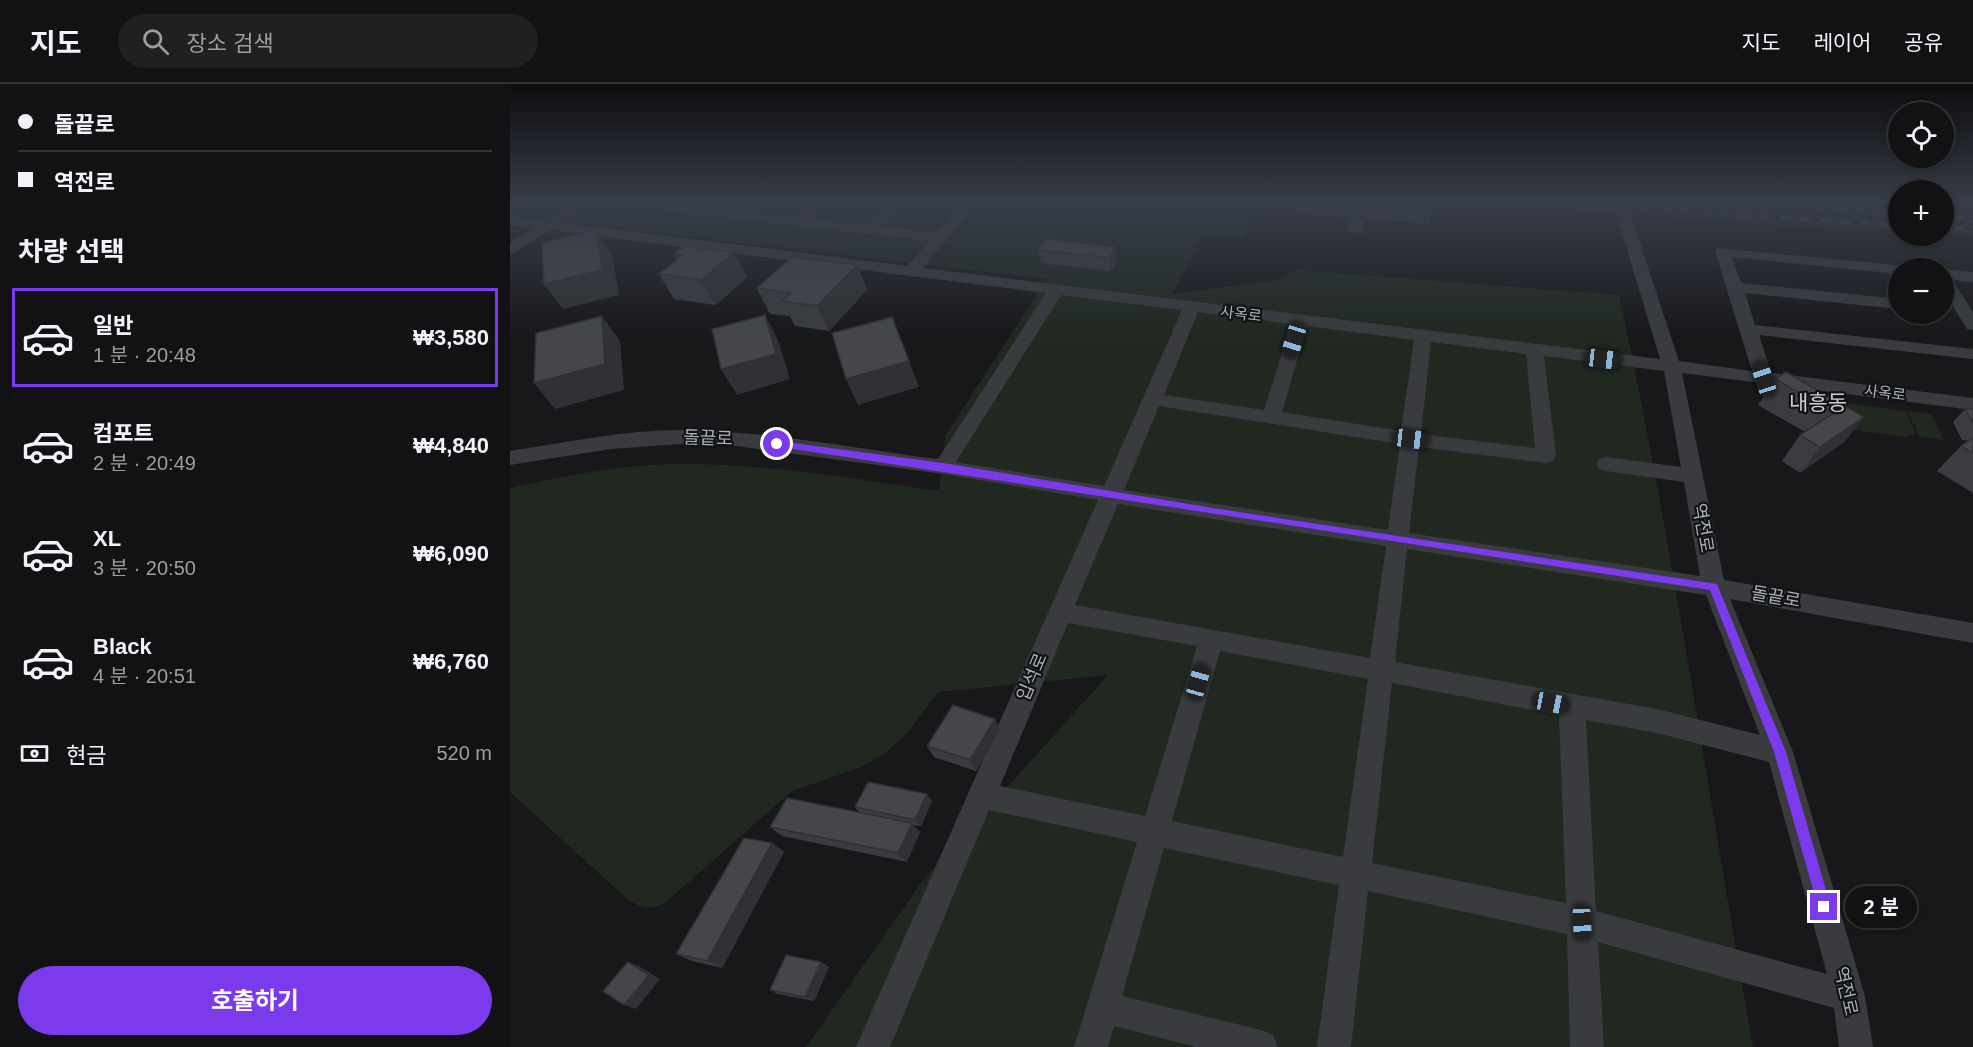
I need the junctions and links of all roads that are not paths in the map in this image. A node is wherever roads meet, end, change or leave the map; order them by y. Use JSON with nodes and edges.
{"nodes":[{"id":1,"x":723,"y":248,"type":"edge"},
{"id":2,"x":932,"y":248,"type":"edge"},
{"id":3,"x":1633,"y":248,"type":"edge"},
{"id":4,"x":1888,"y":268,"type":"edge"},
{"id":5,"x":911,"y":272,"type":"junction"},
{"id":6,"x":1954,"y":275,"type":"edge"},
{"id":7,"x":1973,"y":277,"type":"edge"},
{"id":8,"x":1734,"y":287,"type":"junction"},
{"id":9,"x":1056,"y":290,"type":"junction"},
{"id":10,"x":1954,"y":293,"type":"edge"},
{"id":11,"x":1888,"y":303,"type":"edge"},
{"id":12,"x":1191,"y":308,"type":"junction"},
{"id":13,"x":1954,"y":312,"type":"edge"},
{"id":14,"x":1970,"y":316,"type":"edge"},
{"id":15,"x":1300,"y":321,"type":"junction"},
{"id":16,"x":1748,"y":328,"type":"junction"},
{"id":17,"x":1423,"y":336,"type":"junction"},
{"id":18,"x":1534,"y":350,"type":"junction"},
{"id":19,"x":1973,"y":354,"type":"edge"},
{"id":20,"x":1672,"y":368,"type":"junction"},
{"id":21,"x":1764,"y":379,"type":"junction"},
{"id":22,"x":1152,"y":399,"type":"junction"},
{"id":23,"x":1973,"y":404,"type":"edge"},
{"id":24,"x":1271,"y":417,"type":"junction"},
{"id":25,"x":1411,"y":439,"type":"junction"},
{"id":26,"x":510,"y":458,"type":"edge"},
{"id":27,"x":1606,"y":464,"type":"dead end"},
{"id":28,"x":943,"y":466,"type":"junction"},
{"id":29,"x":1694,"y":476,"type":"junction"},
{"id":30,"x":1111,"y":493,"type":"junction"},
{"id":31,"x":1399,"y":539,"type":"junction"},
{"id":32,"x":1714,"y":587,"type":"junction"},
{"id":33,"x":1060,"y":612,"type":"junction"},
{"id":34,"x":1973,"y":633,"type":"edge"},
{"id":35,"x":1210,"y":639,"type":"junction"},
{"id":36,"x":1383,"y":671,"type":"junction"},
{"id":37,"x":1572,"y":706,"type":"junction"},
{"id":38,"x":1780,"y":752,"type":"junction"},
{"id":39,"x":981,"y":795,"type":"junction"},
{"id":40,"x":1154,"y":831,"type":"junction"},
{"id":41,"x":1357,"y":874,"type":"junction"},
{"id":42,"x":1582,"y":922,"type":"junction"},
{"id":43,"x":1849,"y":996,"type":"junction"},
{"id":44,"x":1102,"y":1007,"type":"junction"},
{"id":45,"x":873,"y":1047,"type":"edge"},
{"id":46,"x":1091,"y":1047,"type":"edge"},
{"id":47,"x":1261,"y":1047,"type":"edge"},
{"id":48,"x":1334,"y":1047,"type":"edge"},
{"id":49,"x":1587,"y":1047,"type":"edge"},
{"id":50,"x":1856,"y":1047,"type":"edge"}],
"edges":[{"from":1,"to":5,"type":"street","name":"사옥로"},
{"from":2,"to":5,"type":"street"},
{"from":3,"to":20,"type":"street","name":"역전로"},
{"from":4,"to":8,"type":"street"},
{"from":5,"to":9,"type":"street","name":"사옥로"},
{"from":6,"to":7,"type":"street"},
{"from":8,"to":11,"type":"street"},
{"from":8,"to":16,"type":"street"},
{"from":9,"to":12,"type":"street","name":"사옥로"},
{"from":9,"to":28,"type":"street"},
{"from":10,"to":14,"type":"street"},
{"from":12,"to":15,"type":"street","name":"사옥로"},
{"from":12,"to":22,"type":"street","name":"입석로"},
{"from":13,"to":14,"type":"street"},
{"from":15,"to":17,"type":"street","name":"사옥로"},
{"from":15,"to":24,"type":"street"},
{"from":16,"to":19,"type":"street"},
{"from":16,"to":21,"type":"street"},
{"from":17,"to":18,"type":"street","name":"사옥로"},
{"from":17,"to":25,"type":"street"},
{"from":18,"to":20,"type":"street","name":"사옥로"},
{"from":18,"to":25,"type":"street"},
{"from":20,"to":21,"type":"street","name":"사옥로"},
{"from":20,"to":29,"type":"street","name":"역전로"},
{"from":21,"to":23,"type":"street","name":"사옥로"},
{"from":22,"to":24,"type":"street"},
{"from":22,"to":30,"type":"street","name":"입석로"},
{"from":24,"to":25,"type":"street"},
{"from":25,"to":31,"type":"street"},
{"from":26,"to":28,"type":"street","name":"돌끝로"},
{"from":27,"to":29,"type":"street"},
{"from":28,"to":30,"type":"street","name":"돌끝로"},
{"from":29,"to":32,"type":"street","name":"역전로"},
{"from":30,"to":31,"type":"street","name":"돌끝로"},
{"from":30,"to":33,"type":"street","name":"입석로"},
{"from":31,"to":32,"type":"street","name":"돌끝로"},
{"from":31,"to":36,"type":"street"},
{"from":32,"to":34,"type":"street","name":"돌끝로"},
{"from":32,"to":38,"type":"street","name":"역전로"},
{"from":33,"to":35,"type":"street"},
{"from":33,"to":39,"type":"street","name":"입석로"},
{"from":35,"to":36,"type":"street"},
{"from":35,"to":40,"type":"street"},
{"from":36,"to":37,"type":"street"},
{"from":36,"to":41,"type":"street"},
{"from":37,"to":38,"type":"street"},
{"from":37,"to":42,"type":"street"},
{"from":38,"to":43,"type":"street","name":"역전로"},
{"from":39,"to":40,"type":"street"},
{"from":39,"to":45,"type":"street","name":"입석로"},
{"from":40,"to":41,"type":"street"},
{"from":40,"to":44,"type":"street"},
{"from":41,"to":42,"type":"street"},
{"from":41,"to":48,"type":"street"},
{"from":42,"to":43,"type":"street"},
{"from":42,"to":49,"type":"street"},
{"from":43,"to":50,"type":"street","name":"역전로"},
{"from":44,"to":46,"type":"street"},
{"from":44,"to":47,"type":"street"}]}
